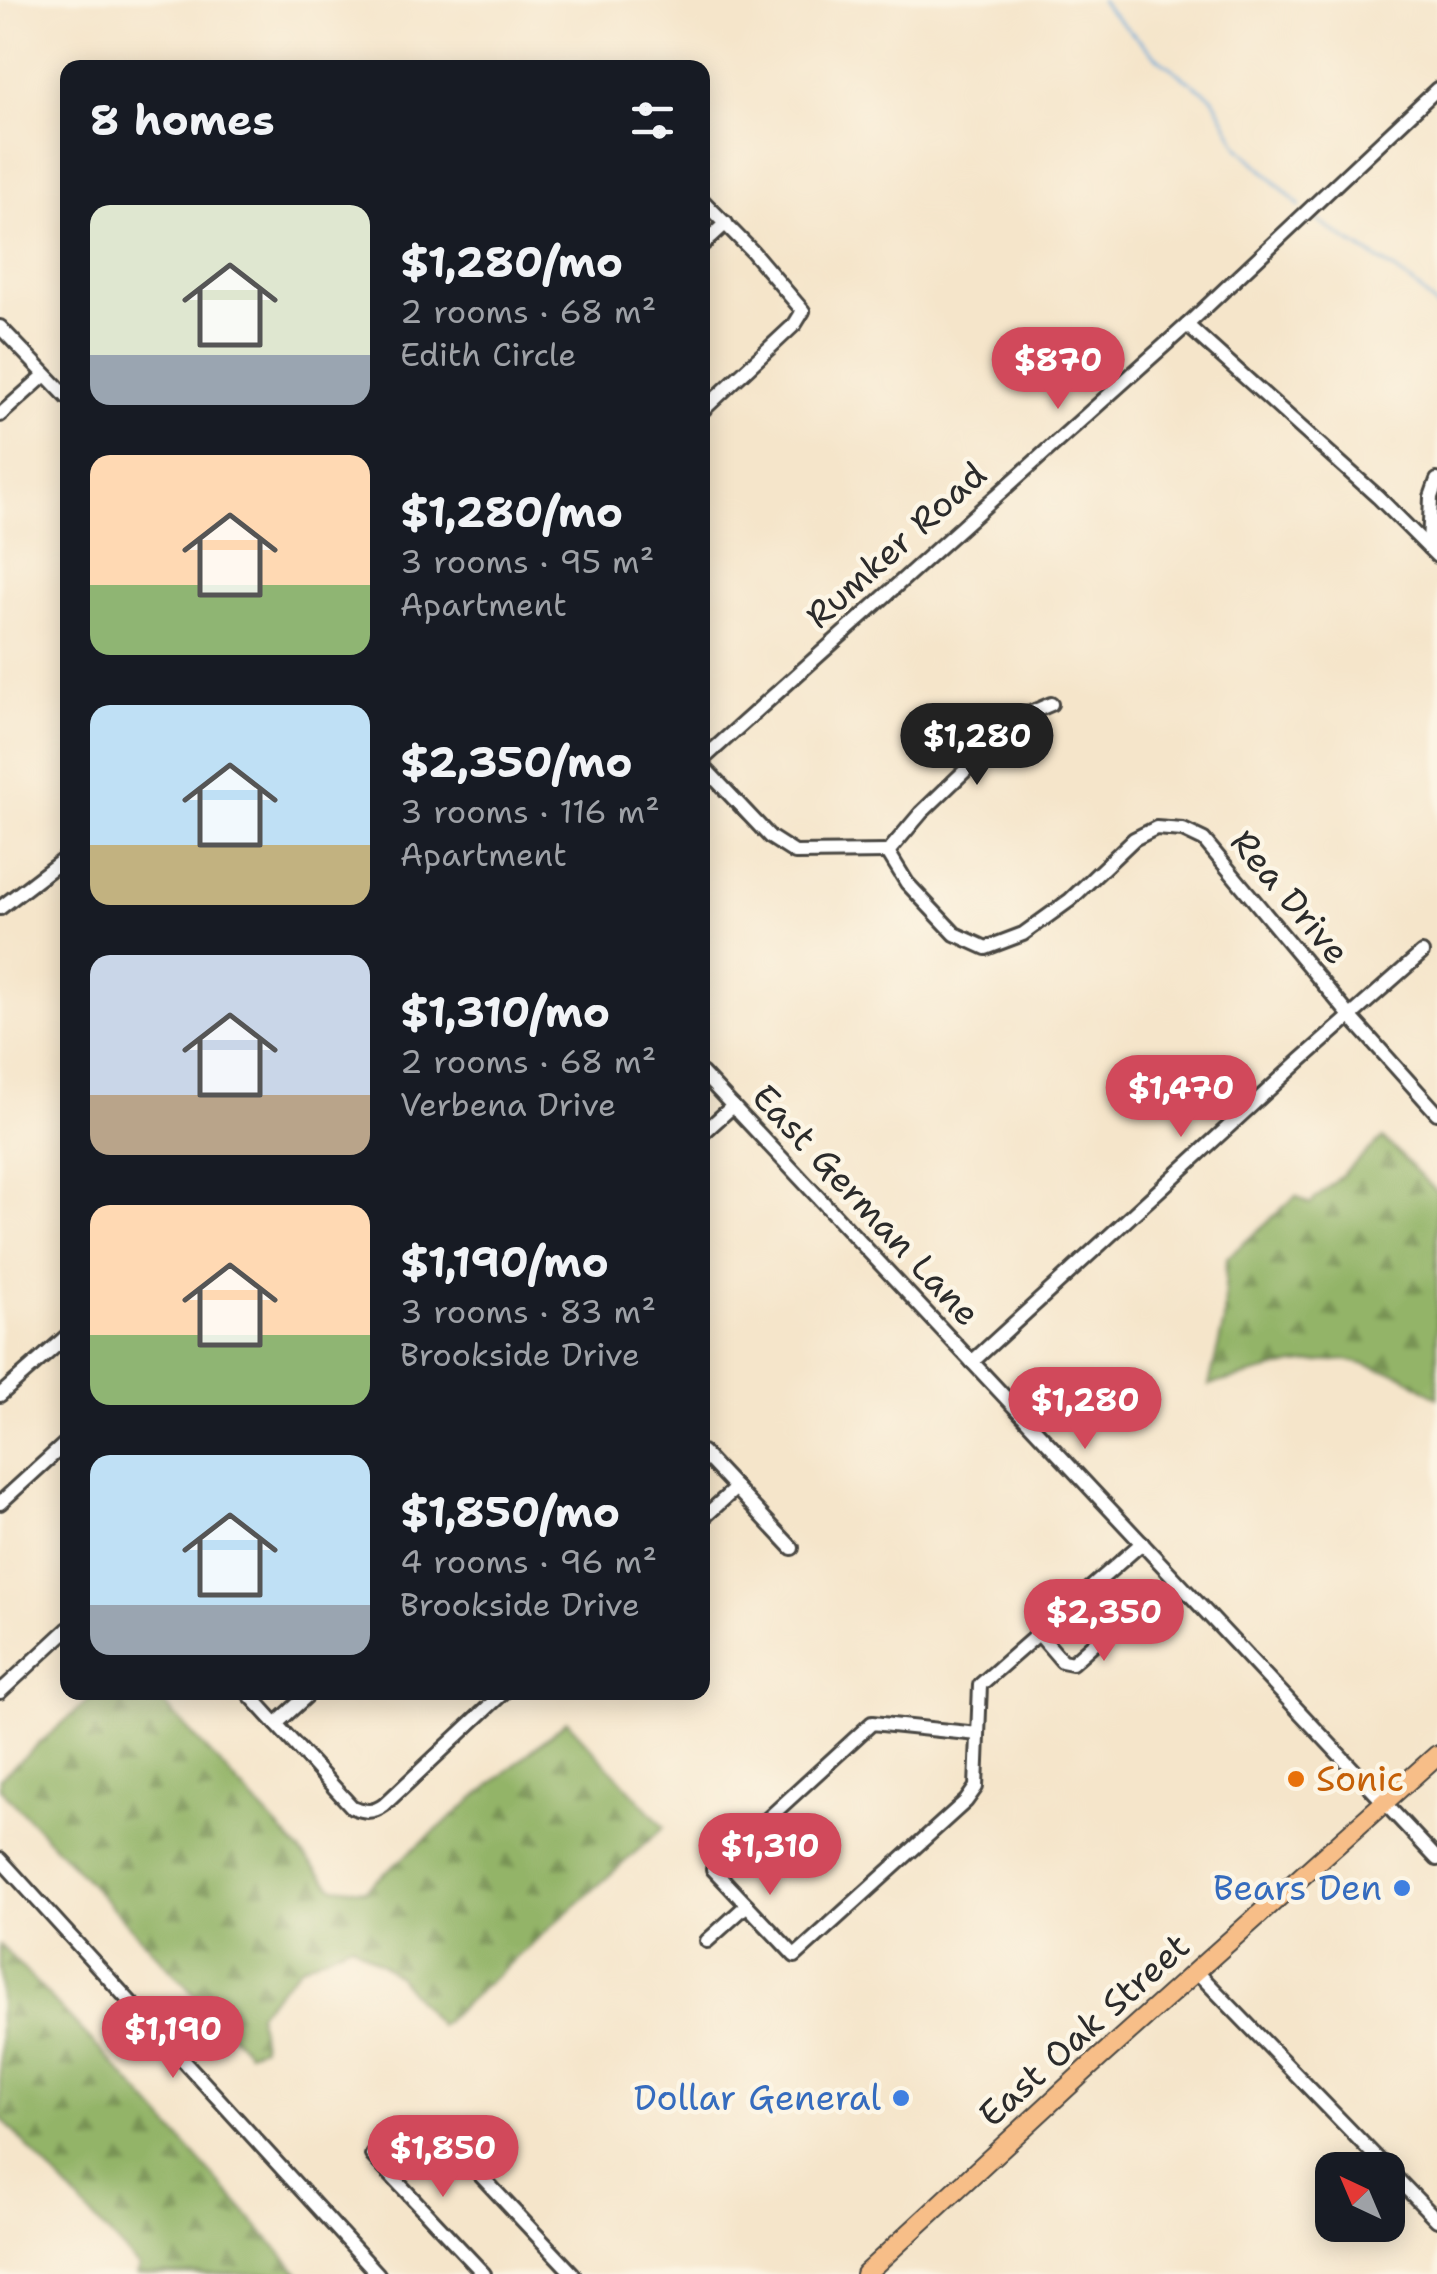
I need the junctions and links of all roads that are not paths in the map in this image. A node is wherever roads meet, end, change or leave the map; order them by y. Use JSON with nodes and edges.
{"nodes":[{"id":1,"x":1437,"y":89,"type":"edge"},
{"id":2,"x":710,"y":208,"type":"edge"},
{"id":3,"x":726,"y":224,"type":"junction"},
{"id":4,"x":710,"y":239,"type":"edge"},
{"id":5,"x":1187,"y":325,"type":"junction"},
{"id":6,"x":0,"y":327,"type":"edge"},
{"id":7,"x":46,"y":375,"type":"junction"},
{"id":8,"x":60,"y":390,"type":"edge"},
{"id":9,"x":710,"y":403,"type":"edge"},
{"id":10,"x":0,"y":416,"type":"edge"},
{"id":11,"x":1437,"y":480,"type":"edge"},
{"id":12,"x":1433,"y":552,"type":"edge"},
{"id":13,"x":1051,"y":704,"type":"dead end"},
{"id":14,"x":710,"y":755,"type":"edge"},
{"id":15,"x":710,"y":771,"type":"edge"},
{"id":16,"x":888,"y":852,"type":"junction"},
{"id":17,"x":60,"y":862,"type":"edge"},
{"id":18,"x":0,"y":908,"type":"edge"},
{"id":19,"x":1422,"y":953,"type":"dead end"},
{"id":20,"x":1350,"y":1016,"type":"junction"},
{"id":21,"x":710,"y":1082,"type":"edge"},
{"id":22,"x":733,"y":1106,"type":"junction"},
{"id":23,"x":1437,"y":1113,"type":"edge"},
{"id":24,"x":710,"y":1127,"type":"edge"},
{"id":25,"x":60,"y":1342,"type":"edge"},
{"id":26,"x":972,"y":1362,"type":"junction"},
{"id":27,"x":0,"y":1396,"type":"edge"},
{"id":28,"x":60,"y":1448,"type":"edge"},
{"id":29,"x":710,"y":1460,"type":"edge"},
{"id":30,"x":736,"y":1488,"type":"junction"},
{"id":31,"x":0,"y":1504,"type":"edge"},
{"id":32,"x":710,"y":1512,"type":"edge"},
{"id":33,"x":1142,"y":1543,"type":"junction"},
{"id":34,"x":792,"y":1548,"type":"dead end"},
{"id":35,"x":1082,"y":1594,"type":"junction"},
{"id":36,"x":1038,"y":1633,"type":"junction"},
{"id":37,"x":60,"y":1636,"type":"edge"},
{"id":38,"x":0,"y":1692,"type":"edge"},
{"id":39,"x":254,"y":1700,"type":"edge"},
{"id":40,"x":302,"y":1700,"type":"edge"},
{"id":41,"x":496,"y":1700,"type":"edge"},
{"id":42,"x":276,"y":1724,"type":"junction"},
{"id":43,"x":978,"y":1734,"type":"junction"},
{"id":44,"x":1437,"y":1755,"type":"edge"},
{"id":45,"x":1384,"y":1802,"type":"junction"},
{"id":46,"x":0,"y":1859,"type":"edge"},
{"id":47,"x":1437,"y":1859,"type":"edge"},
{"id":48,"x":747,"y":1904,"type":"junction"},
{"id":49,"x":707,"y":1941,"type":"dead end"},
{"id":50,"x":1196,"y":1971,"type":"junction"},
{"id":51,"x":372,"y":2155,"type":"dead end"},
{"id":52,"x":467,"y":2161,"type":"dead end"},
{"id":53,"x":1437,"y":2220,"type":"edge"},
{"id":54,"x":378,"y":2274,"type":"edge"},
{"id":55,"x":484,"y":2274,"type":"edge"},
{"id":56,"x":573,"y":2274,"type":"edge"},
{"id":57,"x":864,"y":2274,"type":"edge"}],
"edges":[{"from":1,"to":5,"type":"street","name":"Rumker Road"},
{"from":2,"to":3,"type":"street"},
{"from":3,"to":4,"type":"street"},
{"from":3,"to":9,"type":"street"},
{"from":5,"to":12,"type":"street"},
{"from":5,"to":14,"type":"street","name":"Rumker Road"},
{"from":6,"to":7,"type":"street"},
{"from":7,"to":8,"type":"street"},
{"from":7,"to":10,"type":"street"},
{"from":11,"to":12,"type":"street"},
{"from":13,"to":16,"type":"street"},
{"from":15,"to":16,"type":"street"},
{"from":16,"to":20,"type":"street","name":"Rea Drive"},
{"from":17,"to":18,"type":"street"},
{"from":19,"to":20,"type":"street"},
{"from":20,"to":23,"type":"street","name":"Rea Drive"},
{"from":20,"to":26,"type":"street"},
{"from":21,"to":22,"type":"street","name":"East German Lane"},
{"from":22,"to":24,"type":"street"},
{"from":22,"to":26,"type":"street","name":"East German Lane"},
{"from":25,"to":27,"type":"street"},
{"from":26,"to":33,"type":"street","name":"East German Lane"},
{"from":28,"to":31,"type":"street"},
{"from":29,"to":30,"type":"street"},
{"from":30,"to":32,"type":"street"},
{"from":30,"to":34,"type":"street"},
{"from":33,"to":35,"type":"street"},
{"from":33,"to":45,"type":"street","name":"East German Lane"},
{"from":35,"to":36,"type":"street"},
{"from":35,"to":36,"type":"street"},
{"from":36,"to":43,"type":"street"},
{"from":37,"to":38,"type":"street"},
{"from":39,"to":42,"type":"street"},
{"from":40,"to":42,"type":"street"},
{"from":41,"to":42,"type":"street"},
{"from":43,"to":48,"type":"street"},
{"from":43,"to":48,"type":"street"},
{"from":44,"to":45,"type":"highway","name":"East Oak Street"},
{"from":45,"to":47,"type":"street","name":"East German Lane"},
{"from":45,"to":50,"type":"highway","name":"East Oak Street"},
{"from":46,"to":54,"type":"street"},
{"from":48,"to":49,"type":"street"},
{"from":50,"to":53,"type":"street"},
{"from":50,"to":57,"type":"highway","name":"East Oak Street"},
{"from":51,"to":55,"type":"street"},
{"from":52,"to":56,"type":"street"}]}
